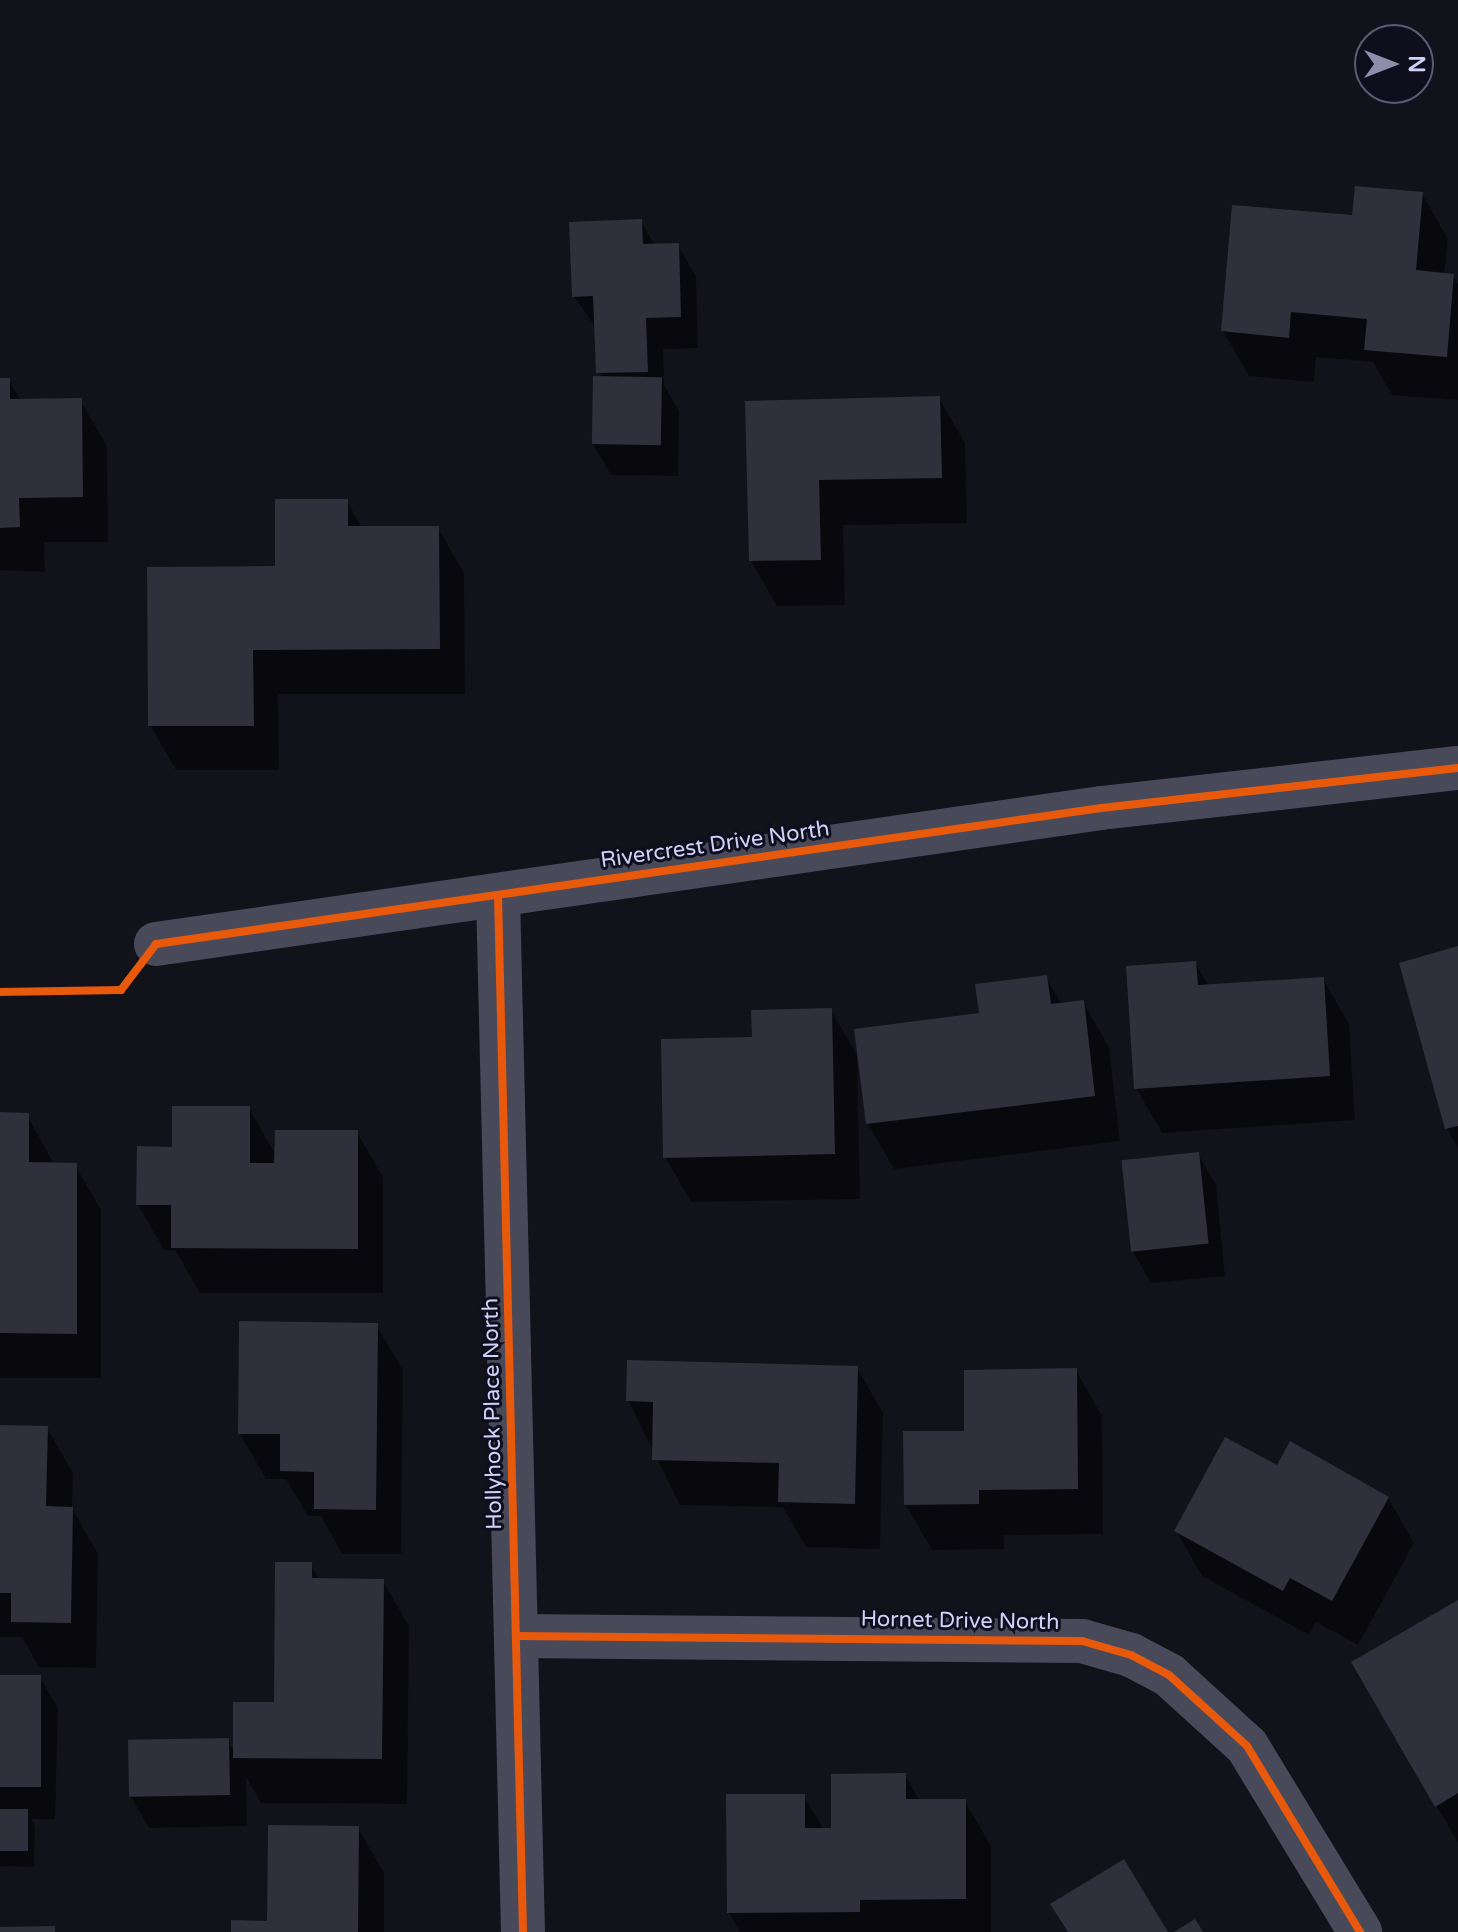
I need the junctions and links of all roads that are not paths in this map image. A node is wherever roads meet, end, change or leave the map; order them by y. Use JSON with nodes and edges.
{"nodes":[{"id":1,"x":1458,"y":768,"type":"edge"},
{"id":2,"x":498,"y":895,"type":"junction"},
{"id":3,"x":156,"y":944,"type":"dead end"},
{"id":4,"x":516,"y":1636,"type":"junction"},
{"id":5,"x":523,"y":1932,"type":"edge"},
{"id":6,"x":1360,"y":1932,"type":"edge"}],
"edges":[{"from":1,"to":2,"type":"street","name":"Rivercrest Drive North"},
{"from":2,"to":3,"type":"street","name":"Rivercrest Drive North"},
{"from":2,"to":4,"type":"street","name":"Hollyhock Place North"},
{"from":4,"to":5,"type":"street","name":"Hollyhock Place North"},
{"from":4,"to":6,"type":"street","name":"Hornet Drive North"}]}
